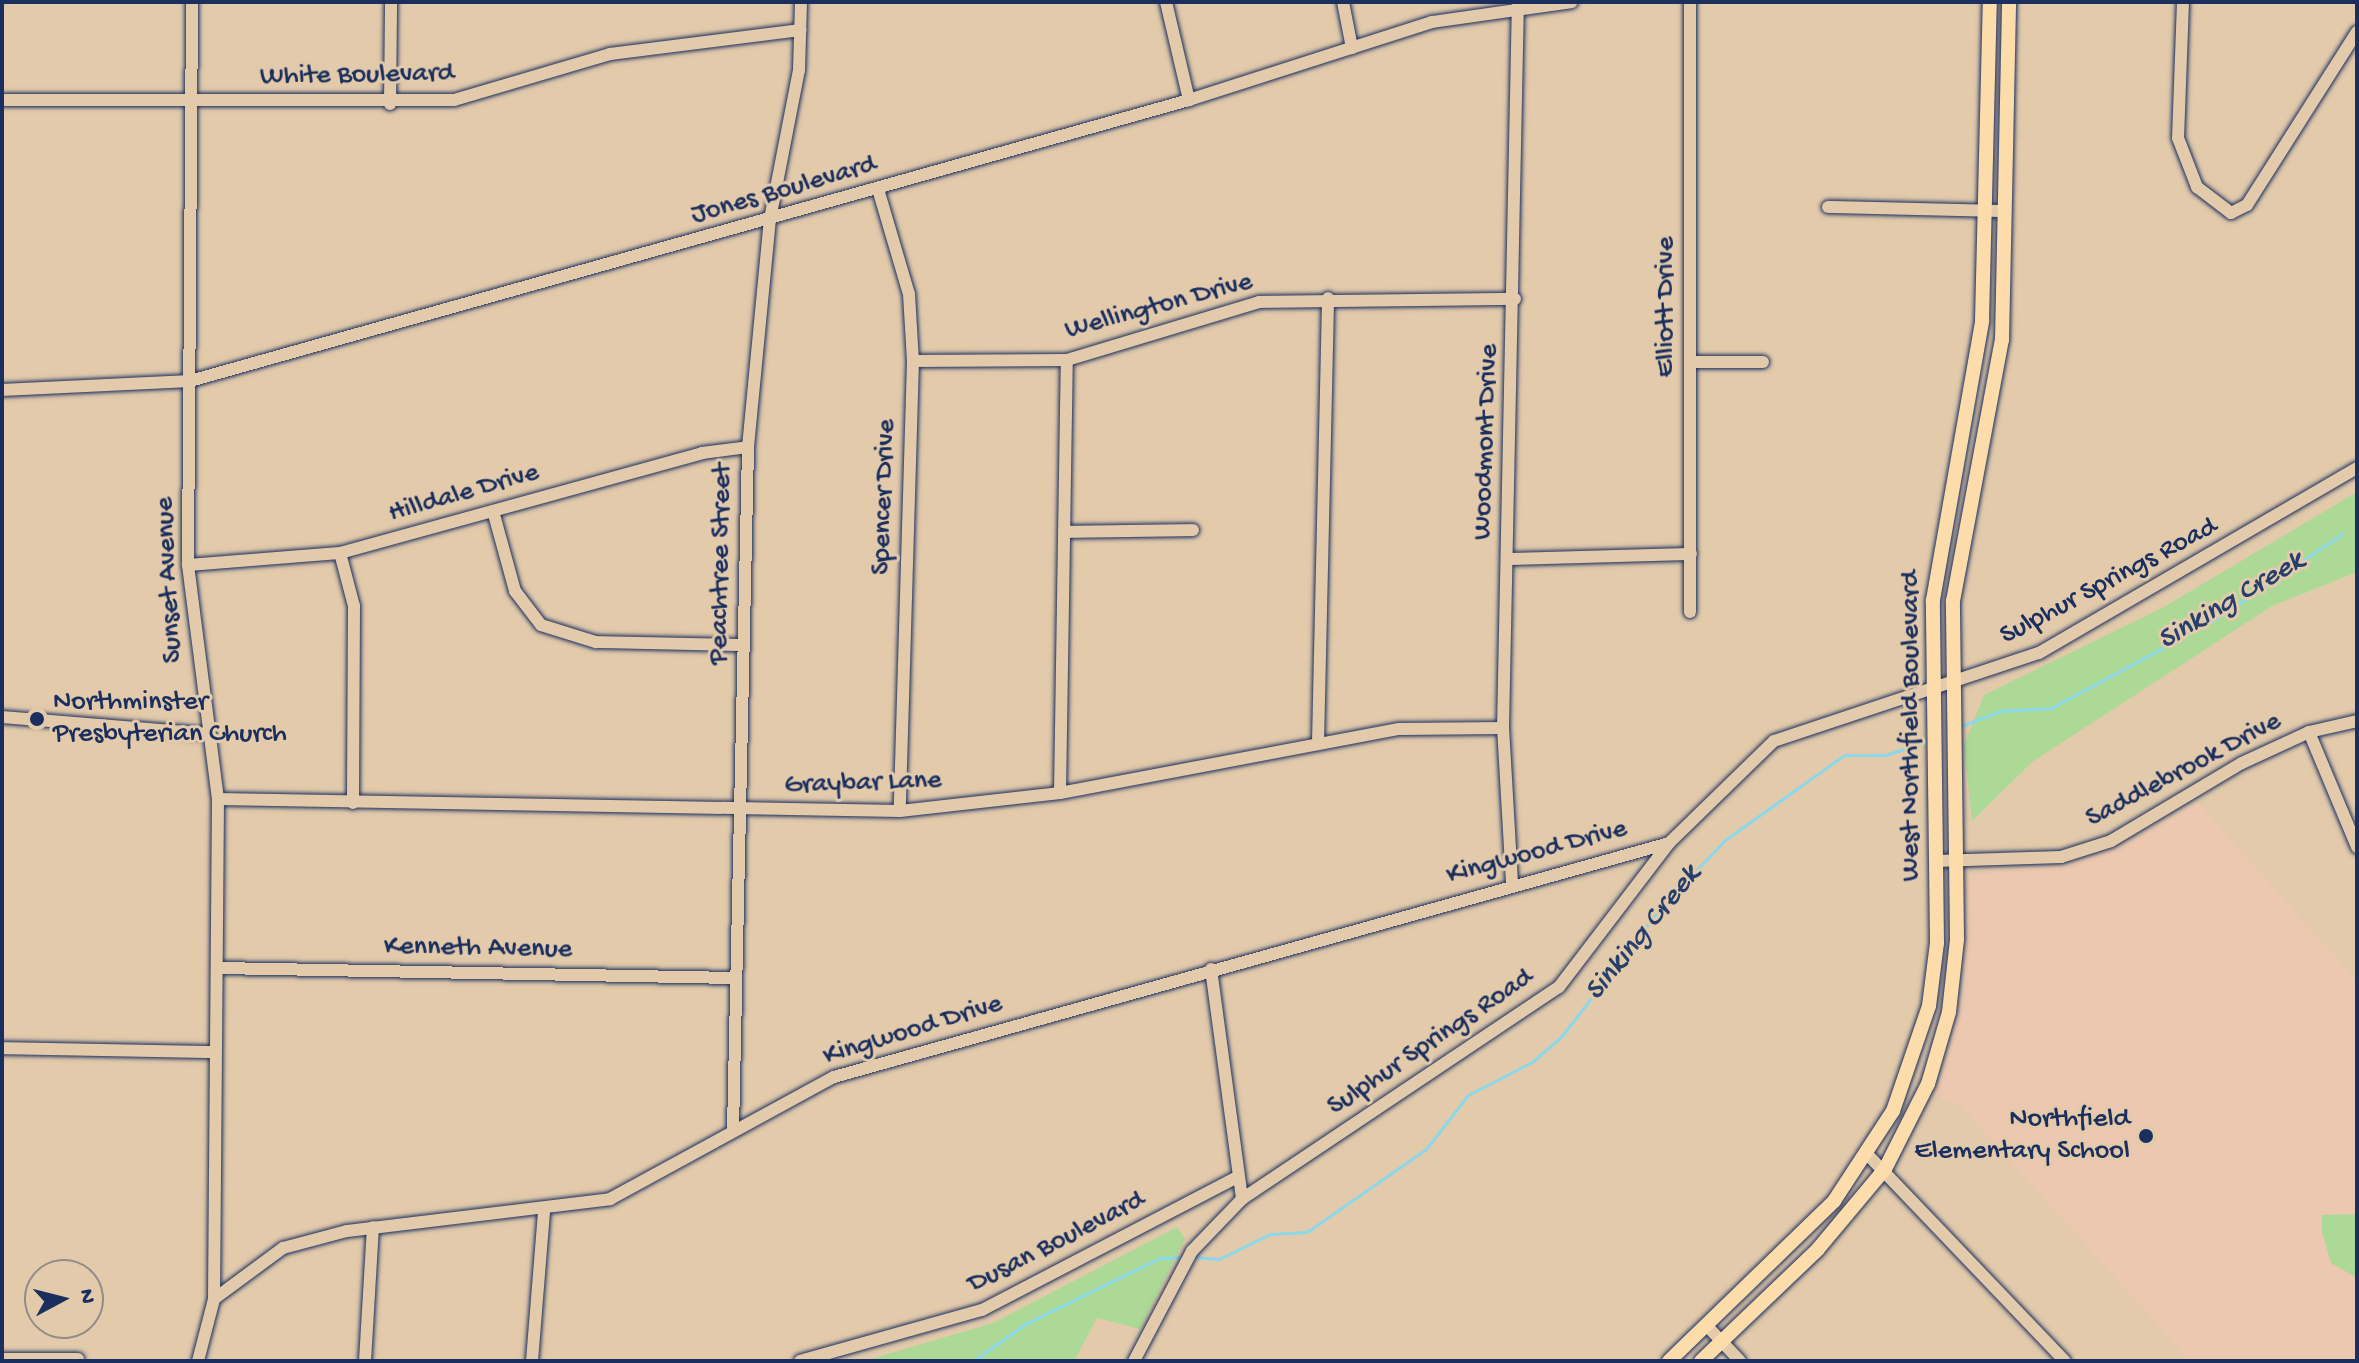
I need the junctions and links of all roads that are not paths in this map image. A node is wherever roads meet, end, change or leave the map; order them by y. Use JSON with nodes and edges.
{"nodes":[{"id":1,"x":192,"y":2,"type":"edge"},
{"id":2,"x":391,"y":2,"type":"edge"},
{"id":3,"x":801,"y":2,"type":"edge"},
{"id":4,"x":1166,"y":2,"type":"edge"},
{"id":5,"x":1343,"y":2,"type":"edge"},
{"id":6,"x":1572,"y":2,"type":"edge"},
{"id":7,"x":1690,"y":2,"type":"edge"},
{"id":8,"x":1990,"y":2,"type":"edge"},
{"id":9,"x":2009,"y":2,"type":"edge"},
{"id":10,"x":2183,"y":2,"type":"edge"},
{"id":11,"x":1518,"y":8,"type":"edge"},
{"id":12,"x":800,"y":30,"type":"junction"},
{"id":13,"x":2357,"y":32,"type":"edge"},
{"id":14,"x":1352,"y":48,"type":"junction"},
{"id":15,"x":2,"y":100,"type":"edge"},
{"id":16,"x":1189,"y":100,"type":"junction"},
{"id":17,"x":191,"y":102,"type":"junction"},
{"id":18,"x":390,"y":104,"type":"junction"},
{"id":19,"x":878,"y":189,"type":"junction"},
{"id":20,"x":1828,"y":207,"type":"dead end"},
{"id":21,"x":1985,"y":211,"type":"junction"},
{"id":22,"x":2005,"y":211,"type":"junction"},
{"id":23,"x":770,"y":219,"type":"junction"},
{"id":24,"x":1328,"y":298,"type":"junction"},
{"id":25,"x":1515,"y":299,"type":"junction"},
{"id":26,"x":1067,"y":360,"type":"junction"},
{"id":27,"x":913,"y":361,"type":"junction"},
{"id":28,"x":1691,"y":362,"type":"junction"},
{"id":29,"x":1763,"y":362,"type":"dead end"},
{"id":30,"x":190,"y":381,"type":"junction"},
{"id":31,"x":2,"y":390,"type":"edge"},
{"id":32,"x":748,"y":447,"type":"junction"},
{"id":33,"x":2357,"y":468,"type":"edge"},
{"id":34,"x":493,"y":511,"type":"junction"},
{"id":35,"x":1193,"y":530,"type":"dead end"},
{"id":36,"x":1064,"y":532,"type":"junction"},
{"id":37,"x":340,"y":553,"type":"junction"},
{"id":38,"x":1691,"y":554,"type":"junction"},
{"id":39,"x":1508,"y":559,"type":"junction"},
{"id":40,"x":188,"y":565,"type":"junction"},
{"id":41,"x":1690,"y":612,"type":"dead end"},
{"id":42,"x":744,"y":645,"type":"junction"},
{"id":43,"x":1952,"y":683,"type":"junction"},
{"id":44,"x":1933,"y":690,"type":"junction"},
{"id":45,"x":2,"y":717,"type":"edge"},
{"id":46,"x":2357,"y":721,"type":"edge"},
{"id":47,"x":1503,"y":728,"type":"junction"},
{"id":48,"x":2309,"y":732,"type":"junction"},
{"id":49,"x":208,"y":734,"type":"junction"},
{"id":50,"x":1318,"y":743,"type":"junction"},
{"id":51,"x":1060,"y":793,"type":"junction"},
{"id":52,"x":218,"y":799,"type":"junction"},
{"id":53,"x":353,"y":803,"type":"junction"},
{"id":54,"x":744,"y":811,"type":"junction"},
{"id":55,"x":900,"y":811,"type":"junction"},
{"id":56,"x":1669,"y":843,"type":"junction"},
{"id":57,"x":2357,"y":847,"type":"edge"},
{"id":58,"x":1957,"y":860,"type":"junction"},
{"id":59,"x":1936,"y":861,"type":"junction"},
{"id":60,"x":1512,"y":883,"type":"junction"},
{"id":61,"x":219,"y":968,"type":"junction"},
{"id":62,"x":1211,"y":969,"type":"junction"},
{"id":63,"x":735,"y":978,"type":"junction"},
{"id":64,"x":2,"y":1048,"type":"edge"},
{"id":65,"x":214,"y":1052,"type":"junction"},
{"id":66,"x":733,"y":1130,"type":"junction"},
{"id":67,"x":1867,"y":1154,"type":"junction"},
{"id":68,"x":1885,"y":1169,"type":"junction"},
{"id":69,"x":1236,"y":1178,"type":"junction"},
{"id":70,"x":1242,"y":1199,"type":"junction"},
{"id":71,"x":544,"y":1212,"type":"junction"},
{"id":72,"x":373,"y":1227,"type":"junction"},
{"id":73,"x":214,"y":1299,"type":"junction"},
{"id":74,"x":1707,"y":1326,"type":"junction"},
{"id":75,"x":1722,"y":1342,"type":"junction"},
{"id":76,"x":2,"y":1359,"type":"edge"},
{"id":77,"x":78,"y":1359,"type":"edge"},
{"id":78,"x":198,"y":1361,"type":"edge"},
{"id":79,"x":365,"y":1361,"type":"edge"},
{"id":80,"x":532,"y":1361,"type":"edge"},
{"id":81,"x":800,"y":1361,"type":"edge"},
{"id":82,"x":1134,"y":1361,"type":"edge"},
{"id":83,"x":1669,"y":1361,"type":"edge"},
{"id":84,"x":1701,"y":1361,"type":"edge"},
{"id":85,"x":1740,"y":1361,"type":"edge"},
{"id":86,"x":2065,"y":1361,"type":"edge"}],
"edges":[{"from":1,"to":17,"type":"street","name":"Sunset Avenue"},
{"from":2,"to":18,"type":"street"},
{"from":3,"to":12,"type":"street","name":"Peachtree Street"},
{"from":4,"to":16,"type":"street"},
{"from":5,"to":14,"type":"street"},
{"from":6,"to":11,"type":"street","name":"Jones Boulevard"},
{"from":7,"to":28,"type":"street","name":"Elliott Drive"},
{"from":8,"to":21,"type":"main road","name":"West Northfield Boulevard"},
{"from":9,"to":22,"type":"main road","name":"West Northfield Boulevard"},
{"from":10,"to":13,"type":"street"},
{"from":11,"to":14,"type":"street","name":"Jones Boulevard"},
{"from":11,"to":25,"type":"street","name":"Woodmont Drive"},
{"from":12,"to":18,"type":"street","name":"White Boulevard"},
{"from":12,"to":23,"type":"street","name":"Peachtree Street"},
{"from":14,"to":16,"type":"street","name":"Jones Boulevard"},
{"from":15,"to":17,"type":"street","name":"White Boulevard"},
{"from":16,"to":19,"type":"street","name":"Jones Boulevard"},
{"from":17,"to":18,"type":"street","name":"White Boulevard"},
{"from":17,"to":30,"type":"street","name":"Sunset Avenue"},
{"from":19,"to":23,"type":"street","name":"Jones Boulevard"},
{"from":19,"to":27,"type":"street","name":"Spencer Drive"},
{"from":20,"to":21,"type":"street"},
{"from":21,"to":22,"type":"street"},
{"from":21,"to":44,"type":"main road","name":"West Northfield Boulevard"},
{"from":22,"to":43,"type":"main road","name":"West Northfield Boulevard"},
{"from":23,"to":30,"type":"street","name":"Jones Boulevard"},
{"from":23,"to":32,"type":"street","name":"Peachtree Street"},
{"from":24,"to":25,"type":"street","name":"Wellington Drive"},
{"from":24,"to":26,"type":"street","name":"Wellington Drive"},
{"from":24,"to":50,"type":"street"},
{"from":25,"to":39,"type":"street","name":"Woodmont Drive"},
{"from":26,"to":27,"type":"street","name":"Wellington Drive"},
{"from":26,"to":36,"type":"street"},
{"from":27,"to":55,"type":"street","name":"Spencer Drive"},
{"from":28,"to":29,"type":"street"},
{"from":28,"to":38,"type":"street","name":"Elliott Drive"},
{"from":30,"to":31,"type":"street","name":"Jones Boulevard"},
{"from":30,"to":40,"type":"street","name":"Sunset Avenue"},
{"from":32,"to":34,"type":"street","name":"Hilldale Drive"},
{"from":32,"to":42,"type":"street","name":"Peachtree Street"},
{"from":33,"to":43,"type":"street","name":"Sulphur Springs Road"},
{"from":34,"to":37,"type":"street","name":"Hilldale Drive"},
{"from":34,"to":42,"type":"street"},
{"from":35,"to":36,"type":"street"},
{"from":36,"to":51,"type":"street"},
{"from":37,"to":40,"type":"street","name":"Hilldale Drive"},
{"from":37,"to":53,"type":"street"},
{"from":38,"to":39,"type":"street"},
{"from":38,"to":41,"type":"street","name":"Elliott Drive"},
{"from":39,"to":47,"type":"street","name":"Woodmont Drive"},
{"from":40,"to":49,"type":"street","name":"Sunset Avenue"},
{"from":42,"to":54,"type":"street","name":"Peachtree Street"},
{"from":43,"to":44,"type":"street","name":"Sulphur Springs Road"},
{"from":43,"to":58,"type":"main road","name":"West Northfield Boulevard"},
{"from":44,"to":56,"type":"street","name":"Sulphur Springs Road"},
{"from":44,"to":59,"type":"main road","name":"West Northfield Boulevard"},
{"from":45,"to":49,"type":"street"},
{"from":46,"to":48,"type":"street","name":"Saddlebrook Drive"},
{"from":47,"to":50,"type":"street","name":"Graybar Lane"},
{"from":47,"to":60,"type":"street","name":"Woodmont Drive"},
{"from":48,"to":57,"type":"street"},
{"from":48,"to":58,"type":"street","name":"Saddlebrook Drive"},
{"from":49,"to":52,"type":"street","name":"Sunset Avenue"},
{"from":50,"to":51,"type":"street","name":"Graybar Lane"},
{"from":51,"to":55,"type":"street","name":"Graybar Lane"},
{"from":52,"to":53,"type":"street","name":"Graybar Lane"},
{"from":52,"to":61,"type":"street","name":"Sunset Avenue"},
{"from":53,"to":54,"type":"street","name":"Graybar Lane"},
{"from":54,"to":55,"type":"street","name":"Graybar Lane"},
{"from":54,"to":63,"type":"street","name":"Peachtree Street"},
{"from":56,"to":60,"type":"street","name":"Kingwood Drive"},
{"from":56,"to":70,"type":"street","name":"Sulphur Springs Road"},
{"from":58,"to":59,"type":"street","name":"Saddlebrook Drive"},
{"from":58,"to":68,"type":"main road","name":"West Northfield Boulevard"},
{"from":59,"to":67,"type":"main road","name":"West Northfield Boulevard"},
{"from":60,"to":62,"type":"street","name":"Kingwood Drive"},
{"from":61,"to":63,"type":"street","name":"Kenneth Avenue"},
{"from":61,"to":65,"type":"street","name":"Sunset Avenue"},
{"from":62,"to":66,"type":"street","name":"Kingwood Drive"},
{"from":62,"to":69,"type":"street"},
{"from":63,"to":66,"type":"street","name":"Peachtree Street"},
{"from":64,"to":65,"type":"street"},
{"from":65,"to":73,"type":"street","name":"Sunset Avenue"},
{"from":66,"to":71,"type":"street","name":"Kingwood Drive"},
{"from":67,"to":68,"type":"street"},
{"from":67,"to":74,"type":"main road","name":"West Northfield Boulevard"},
{"from":68,"to":75,"type":"main road","name":"West Northfield Boulevard"},
{"from":68,"to":86,"type":"street"},
{"from":69,"to":70,"type":"street"},
{"from":69,"to":81,"type":"street","name":"Dusan Boulevard"},
{"from":70,"to":82,"type":"street","name":"Sulphur Springs Road"},
{"from":71,"to":72,"type":"street","name":"Kingwood Drive"},
{"from":71,"to":80,"type":"street"},
{"from":72,"to":73,"type":"street","name":"Kingwood Drive"},
{"from":72,"to":79,"type":"street"},
{"from":73,"to":78,"type":"street"},
{"from":74,"to":75,"type":"street"},
{"from":74,"to":83,"type":"main road","name":"West Northfield Boulevard"},
{"from":75,"to":84,"type":"main road","name":"West Northfield Boulevard"},
{"from":75,"to":85,"type":"street"},
{"from":76,"to":77,"type":"street"}]}
